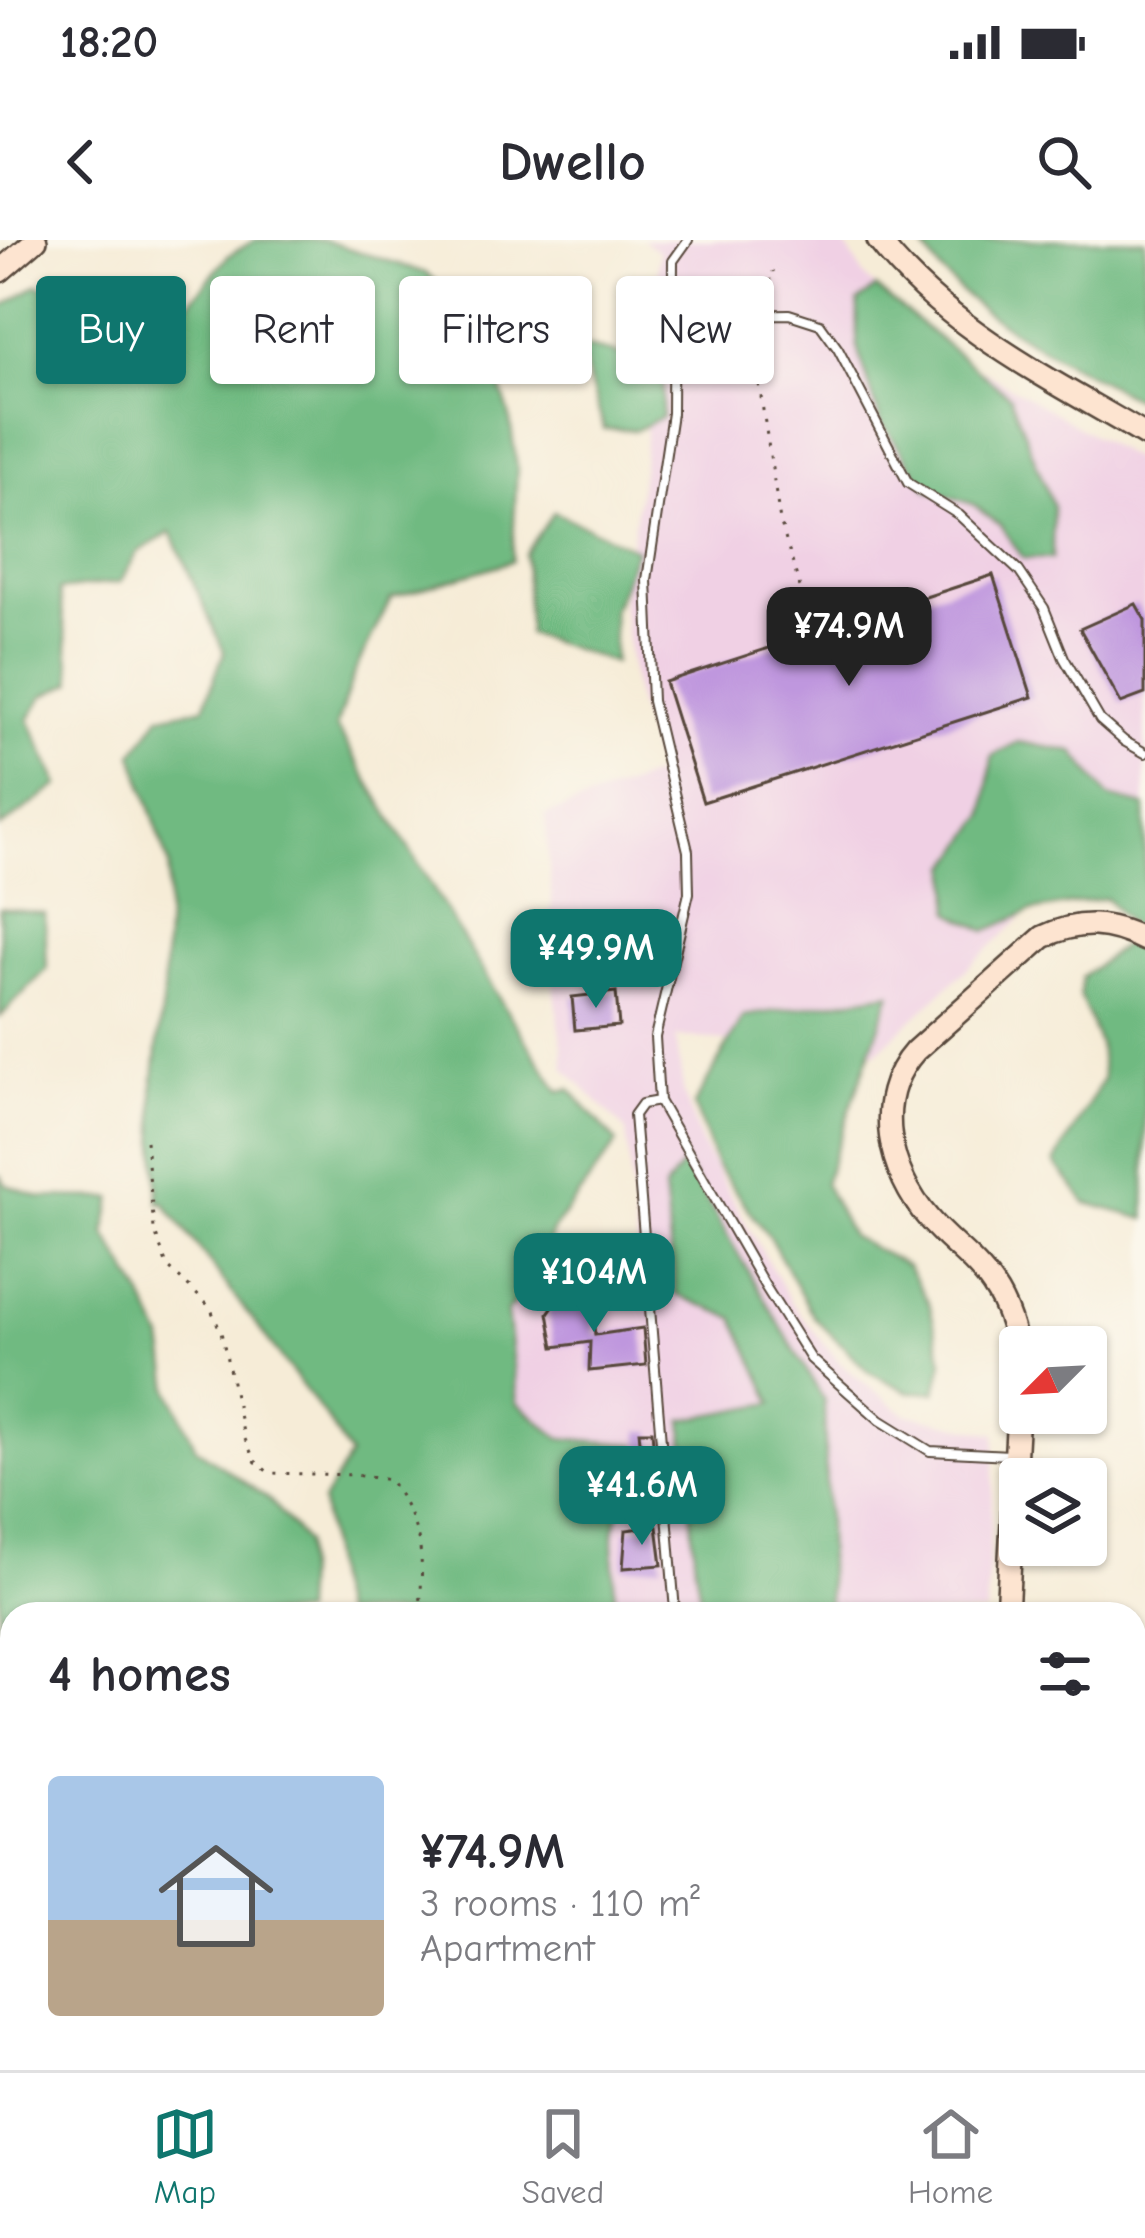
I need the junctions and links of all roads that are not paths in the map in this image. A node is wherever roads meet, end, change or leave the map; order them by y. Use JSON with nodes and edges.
{"nodes":[{"id":1,"x":36,"y":240,"type":"edge"},
{"id":2,"x":688,"y":240,"type":"edge"},
{"id":3,"x":878,"y":240,"type":"edge"},
{"id":4,"x":0,"y":271,"type":"edge"},
{"id":5,"x":675,"y":276,"type":"edge"},
{"id":6,"x":774,"y":314,"type":"edge"},
{"id":7,"x":673,"y":384,"type":"edge"},
{"id":8,"x":1145,"y":435,"type":"edge"},
{"id":9,"x":1145,"y":753,"type":"edge"},
{"id":10,"x":1145,"y":940,"type":"edge"},
{"id":11,"x":659,"y":1101,"type":"junction"},
{"id":12,"x":1013,"y":1326,"type":"edge"},
{"id":13,"x":1018,"y":1434,"type":"edge"},
{"id":14,"x":1017,"y":1455,"type":"junction"},
{"id":15,"x":674,"y":1602,"type":"edge"},
{"id":16,"x":1008,"y":1602,"type":"edge"}],
"edges":[{"from":1,"to":4,"type":"street"},
{"from":2,"to":5,"type":"lane"},
{"from":3,"to":8,"type":"street"},
{"from":6,"to":9,"type":"lane"},
{"from":7,"to":11,"type":"lane"},
{"from":10,"to":12,"type":"street"},
{"from":11,"to":14,"type":"lane"},
{"from":11,"to":15,"type":"lane"},
{"from":13,"to":14,"type":"street"},
{"from":14,"to":16,"type":"street"}]}
